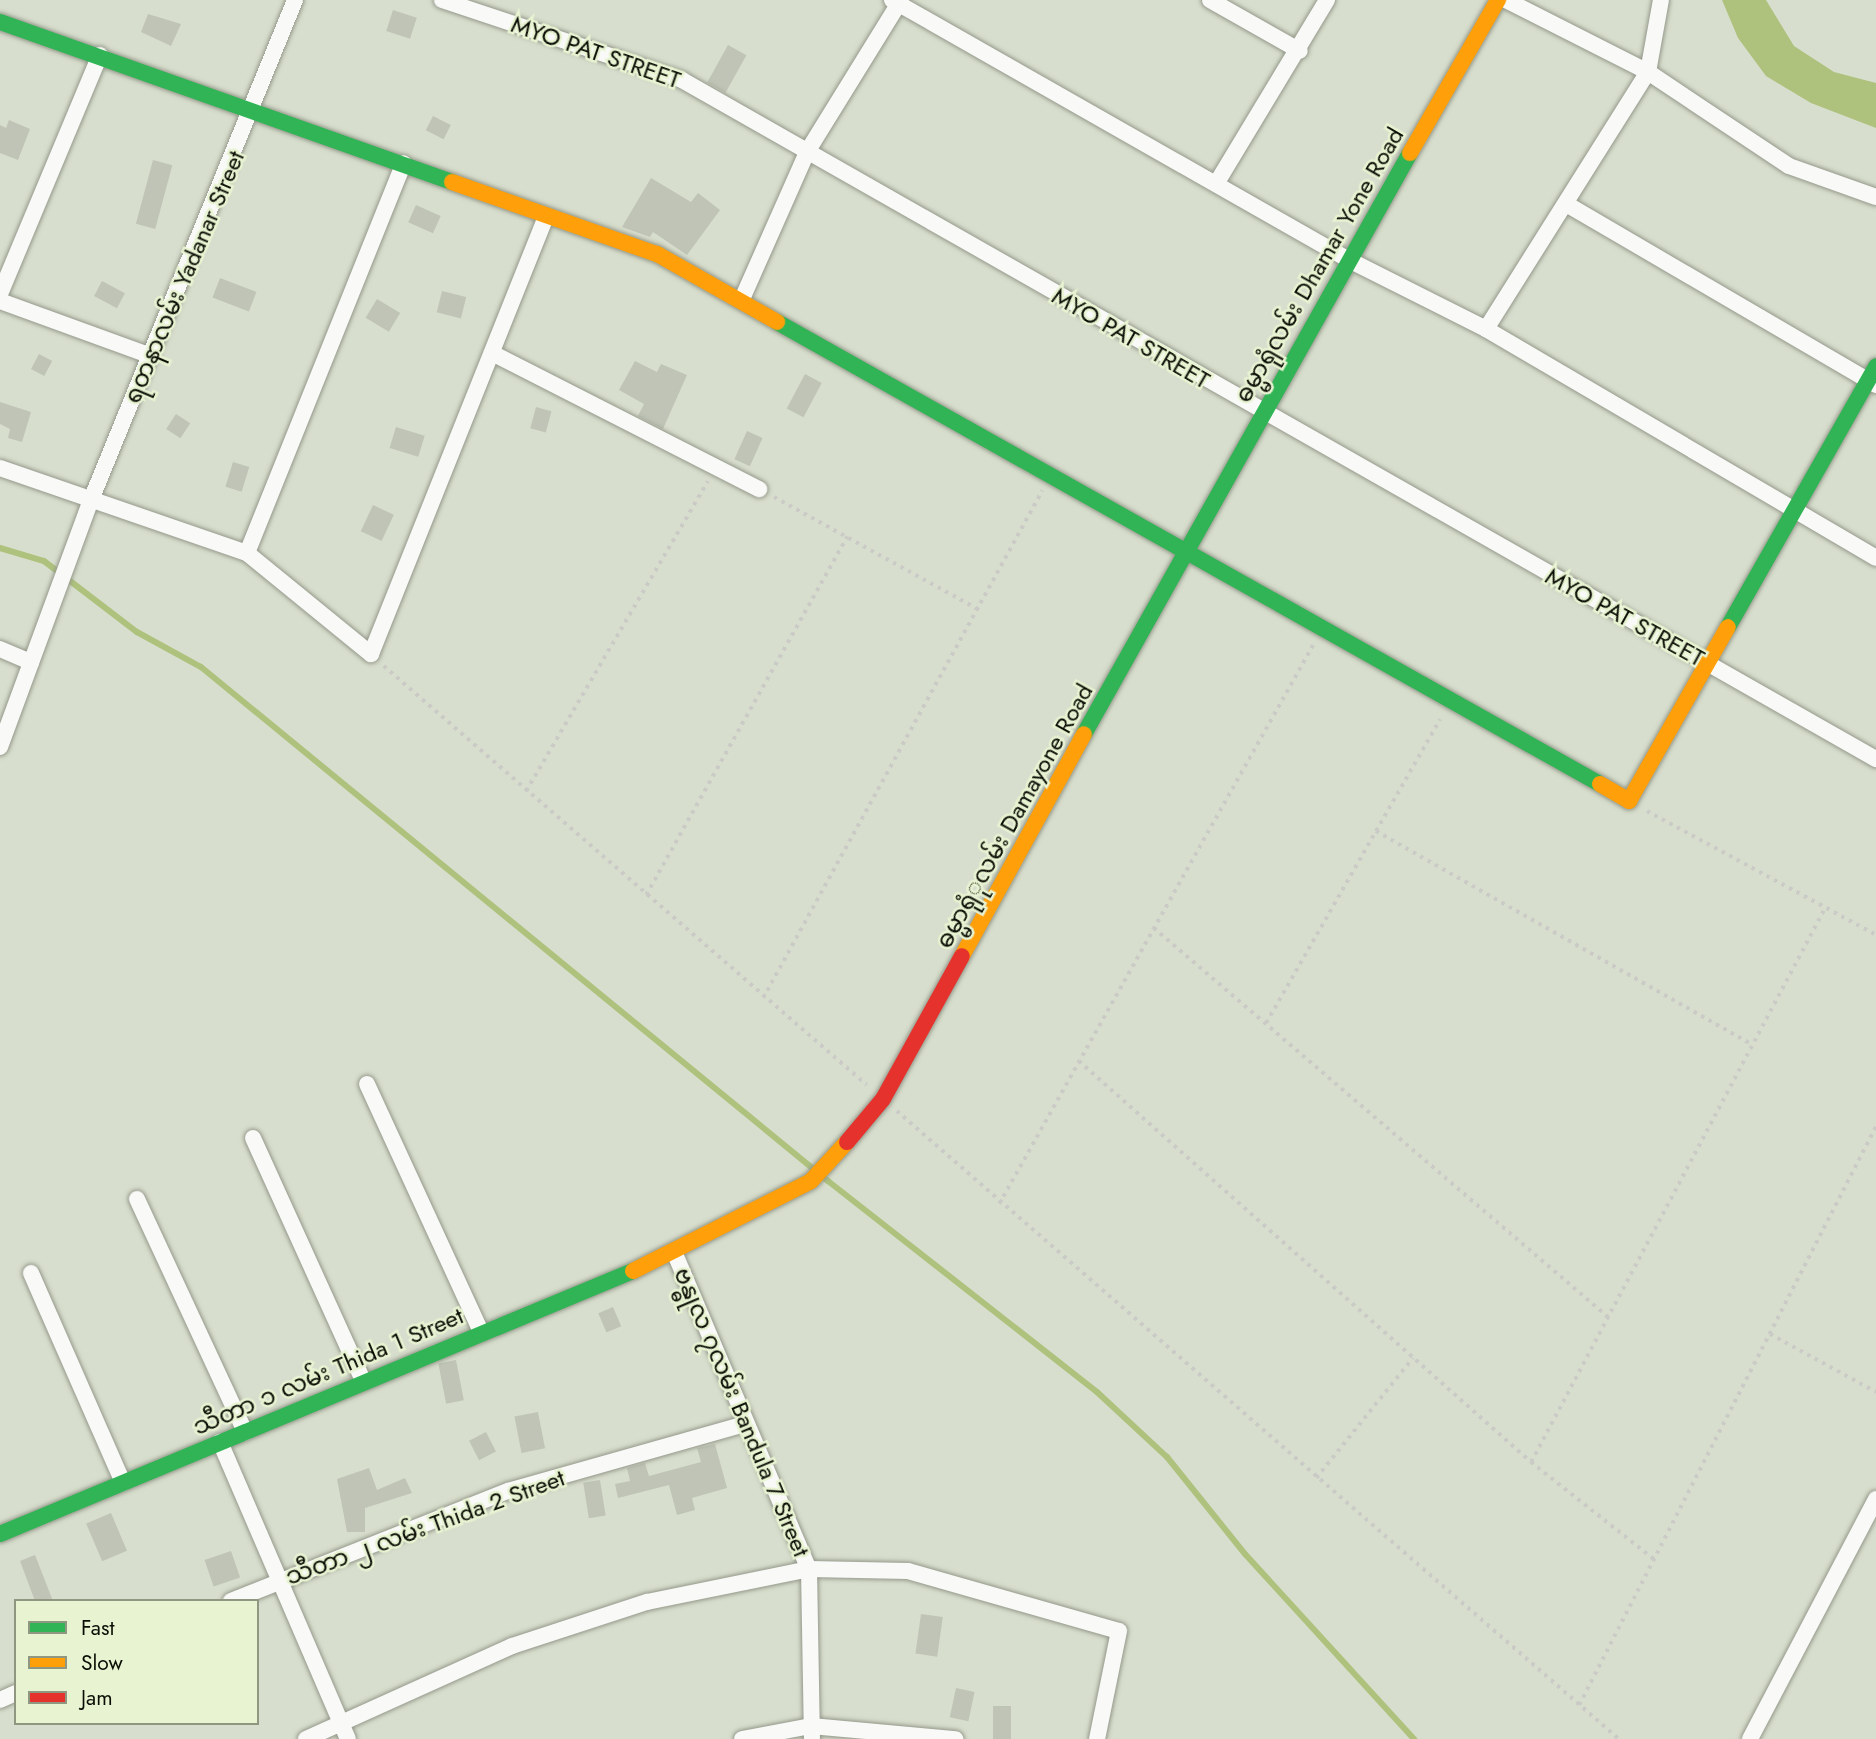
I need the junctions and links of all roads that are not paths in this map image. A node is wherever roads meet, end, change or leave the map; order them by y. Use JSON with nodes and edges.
{"nodes":[{"id":1,"x":295,"y":0,"type":"edge"},
{"id":2,"x":442,"y":0,"type":"edge"},
{"id":3,"x":1210,"y":0,"type":"edge"},
{"id":4,"x":1327,"y":0,"type":"edge"},
{"id":5,"x":1497,"y":0,"type":"edge"},
{"id":6,"x":1506,"y":0,"type":"edge"},
{"id":7,"x":1661,"y":0,"type":"edge"},
{"id":8,"x":897,"y":1,"type":"edge"},
{"id":9,"x":0,"y":22,"type":"edge"},
{"id":10,"x":1300,"y":51,"type":"junction"},
{"id":11,"x":100,"y":55,"type":"junction"},
{"id":12,"x":1648,"y":72,"type":"junction"},
{"id":13,"x":256,"y":108,"type":"junction"},
{"id":14,"x":807,"y":152,"type":"junction"},
{"id":15,"x":404,"y":163,"type":"junction"},
{"id":16,"x":1216,"y":184,"type":"junction"},
{"id":17,"x":1876,"y":197,"type":"edge"},
{"id":18,"x":1568,"y":205,"type":"junction"},
{"id":19,"x":546,"y":217,"type":"junction"},
{"id":20,"x":1349,"y":260,"type":"junction"},
{"id":21,"x":0,"y":294,"type":"edge"},
{"id":22,"x":742,"y":299,"type":"junction"},
{"id":23,"x":0,"y":301,"type":"edge"},
{"id":24,"x":1486,"y":329,"type":"junction"},
{"id":25,"x":492,"y":353,"type":"junction"},
{"id":26,"x":151,"y":356,"type":"junction"},
{"id":27,"x":1876,"y":366,"type":"edge"},
{"id":28,"x":1872,"y":382,"type":"edge"},
{"id":29,"x":1261,"y":413,"type":"junction"},
{"id":30,"x":0,"y":468,"type":"edge"},
{"id":31,"x":759,"y":489,"type":"road end"},
{"id":32,"x":92,"y":500,"type":"junction"},
{"id":33,"x":1794,"y":512,"type":"junction"},
{"id":34,"x":247,"y":553,"type":"junction"},
{"id":35,"x":1186,"y":556,"type":"junction"},
{"id":36,"x":1876,"y":558,"type":"edge"},
{"id":37,"x":0,"y":649,"type":"edge"},
{"id":38,"x":31,"y":662,"type":"junction"},
{"id":39,"x":1706,"y":663,"type":"junction"},
{"id":40,"x":0,"y":747,"type":"edge"},
{"id":41,"x":1876,"y":759,"type":"edge"},
{"id":42,"x":367,"y":1084,"type":"dead end"},
{"id":43,"x":253,"y":1138,"type":"dead end"},
{"id":44,"x":811,"y":1181,"type":"joint"},
{"id":45,"x":137,"y":1199,"type":"dead end"},
{"id":46,"x":675,"y":1254,"type":"junction"},
{"id":47,"x":31,"y":1273,"type":"dead end"},
{"id":48,"x":480,"y":1331,"type":"junction"},
{"id":49,"x":363,"y":1381,"type":"junction"},
{"id":50,"x":742,"y":1425,"type":"junction"},
{"id":51,"x":245,"y":1432,"type":"junction"},
{"id":52,"x":220,"y":1442,"type":"junction"},
{"id":53,"x":123,"y":1483,"type":"junction"},
{"id":54,"x":1876,"y":1499,"type":"edge"},
{"id":55,"x":0,"y":1534,"type":"edge"},
{"id":56,"x":809,"y":1569,"type":"junction"},
{"id":57,"x":280,"y":1580,"type":"junction"},
{"id":58,"x":236,"y":1599,"type":"edge"},
{"id":59,"x":345,"y":1731,"type":"edge"},
{"id":60,"x":811,"y":1732,"type":"edge"},
{"id":61,"x":306,"y":1739,"type":"edge"},
{"id":62,"x":742,"y":1739,"type":"edge"},
{"id":63,"x":955,"y":1739,"type":"edge"},
{"id":64,"x":1097,"y":1739,"type":"edge"},
{"id":65,"x":1750,"y":1739,"type":"edge"}],
"edges":[{"from":1,"to":13,"type":"street","name":"ရတနာလမ်း Yadanar Street"},
{"from":2,"to":14,"type":"street","name":"MYO PAT STREET"},
{"from":3,"to":10,"type":"street"},
{"from":4,"to":10,"type":"street"},
{"from":5,"to":20,"type":"street","name":"ဓမ္မာရုံလမ်း Dhamar Yone Road"},
{"from":6,"to":12,"type":"street"},
{"from":7,"to":12,"type":"street"},
{"from":8,"to":14,"type":"street"},
{"from":8,"to":16,"type":"street"},
{"from":9,"to":11,"type":"street"},
{"from":10,"to":16,"type":"street"},
{"from":11,"to":13,"type":"street"},
{"from":11,"to":21,"type":"street"},
{"from":12,"to":17,"type":"street"},
{"from":12,"to":18,"type":"street"},
{"from":13,"to":15,"type":"street"},
{"from":13,"to":26,"type":"street","name":"ရတနာလမ်း Yadanar Street"},
{"from":14,"to":22,"type":"street"},
{"from":14,"to":29,"type":"street","name":"MYO PAT STREET"},
{"from":15,"to":19,"type":"street"},
{"from":15,"to":34,"type":"street"},
{"from":16,"to":20,"type":"street"},
{"from":18,"to":24,"type":"street"},
{"from":18,"to":28,"type":"street"},
{"from":19,"to":22,"type":"street"},
{"from":19,"to":25,"type":"street"},
{"from":20,"to":24,"type":"street"},
{"from":20,"to":29,"type":"street","name":"ဓမ္မာရုံလမ်း Dhamar Yone Road"},
{"from":22,"to":35,"type":"street"},
{"from":23,"to":26,"type":"street"},
{"from":24,"to":33,"type":"street"},
{"from":25,"to":31,"type":"street"},
{"from":25,"to":34,"type":"street"},
{"from":26,"to":32,"type":"street","name":"ရတနာလမ်း Yadanar Street"},
{"from":27,"to":28,"type":"street"},
{"from":28,"to":33,"type":"street"},
{"from":29,"to":35,"type":"street","name":"ဓမ္မာရုံလမ်း Dhamar Yone Road"},
{"from":29,"to":39,"type":"street","name":"MYO PAT STREET"},
{"from":30,"to":32,"type":"street"},
{"from":32,"to":34,"type":"street"},
{"from":32,"to":38,"type":"street","name":"ရတနာလမ်း Yadanar Street"},
{"from":33,"to":36,"type":"street"},
{"from":33,"to":39,"type":"street"},
{"from":35,"to":39,"type":"street"},
{"from":35,"to":44,"type":"street","name":"ဓမ္မာရုံုလမ်း Damayone Road"},
{"from":37,"to":38,"type":"street"},
{"from":38,"to":40,"type":"street"},
{"from":39,"to":41,"type":"street","name":"MYO PAT STREET"},
{"from":42,"to":48,"type":"street"},
{"from":43,"to":49,"type":"street"},
{"from":44,"to":46,"type":"street","name":"သီတာ ၁ လမ်း Thida 1 Street"},
{"from":45,"to":51,"type":"street"},
{"from":46,"to":48,"type":"street","name":"သီတာ ၁ လမ်း Thida 1 Street"},
{"from":46,"to":50,"type":"street","name":"ဗန္ဓုလ ၇လမ်း Bandula 7 Street"},
{"from":47,"to":53,"type":"street"},
{"from":48,"to":49,"type":"street","name":"သီတာ ၁ လမ်း Thida 1 Street"},
{"from":49,"to":51,"type":"street","name":"သီတာ ၁ လမ်း Thida 1 Street"},
{"from":50,"to":56,"type":"street","name":"ဗန္ဓုလ ၇လမ်း Bandula 7 Street"},
{"from":50,"to":57,"type":"street","name":"သီတာ ၂ လမ်း Thida 2 Street"},
{"from":51,"to":52,"type":"street","name":"သီတာ ၁ လမ်း Thida 1 Street"},
{"from":52,"to":53,"type":"street","name":"သီတာ ၁ လမ်း Thida 1 Street"},
{"from":52,"to":57,"type":"street"},
{"from":53,"to":55,"type":"street","name":"သီတာ ၁ လမ်း Thida 1 Street"},
{"from":54,"to":65,"type":"street"},
{"from":56,"to":59,"type":"street"},
{"from":56,"to":60,"type":"street","name":"ဗန္ဓုလ ၇လမ်း Bandula 7 Street"},
{"from":56,"to":64,"type":"street"},
{"from":57,"to":58,"type":"street","name":"သီတာ ၂ လမ်း Thida 2 Street"},
{"from":57,"to":59,"type":"street"},
{"from":59,"to":61,"type":"street"},
{"from":60,"to":62,"type":"street"},
{"from":60,"to":63,"type":"street"}]}
